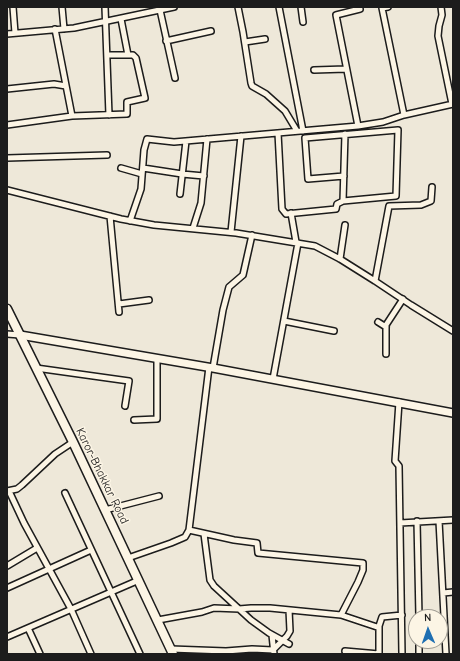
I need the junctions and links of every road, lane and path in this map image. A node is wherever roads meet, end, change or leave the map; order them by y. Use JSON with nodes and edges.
{"nodes":[{"id":1,"x":13,"y":7,"type":"edge"},
{"id":2,"x":62,"y":7,"type":"edge"},
{"id":3,"x":105,"y":7,"type":"edge"},
{"id":4,"x":174,"y":7,"type":"edge"},
{"id":5,"x":238,"y":7,"type":"edge"},
{"id":6,"x":279,"y":7,"type":"edge"},
{"id":7,"x":301,"y":7,"type":"edge"},
{"id":8,"x":359,"y":7,"type":"edge"},
{"id":9,"x":388,"y":7,"type":"edge"},
{"id":10,"x":442,"y":7,"type":"edge"},
{"id":11,"x":151,"y":10,"type":"edge"},
{"id":12,"x":160,"y":10,"type":"junction"},
{"id":13,"x":121,"y":19,"type":"junction"},
{"id":14,"x":106,"y":21,"type":"junction"},
{"id":15,"x":303,"y":22,"type":"dead end"},
{"id":16,"x":55,"y":29,"type":"junction"},
{"id":17,"x":64,"y":29,"type":"junction"},
{"id":18,"x":212,"y":31,"type":"dead end"},
{"id":19,"x":15,"y":33,"type":"junction"},
{"id":20,"x":7,"y":34,"type":"edge"},
{"id":21,"x":265,"y":39,"type":"dead end"},
{"id":22,"x":166,"y":41,"type":"junction"},
{"id":23,"x":245,"y":42,"type":"junction"},
{"id":24,"x":107,"y":55,"type":"junction"},
{"id":25,"x":128,"y":55,"type":"junction"},
{"id":26,"x":346,"y":68,"type":"junction"},
{"id":27,"x":314,"y":70,"type":"dead end"},
{"id":28,"x":175,"y":78,"type":"dead end"},
{"id":29,"x":66,"y":86,"type":"junction"},
{"id":30,"x":7,"y":89,"type":"edge"},
{"id":31,"x":452,"y":104,"type":"edge"},
{"id":32,"x":109,"y":115,"type":"junction"},
{"id":33,"x":404,"y":115,"type":"junction"},
{"id":34,"x":72,"y":116,"type":"junction"},
{"id":35,"x":7,"y":125,"type":"edge"},
{"id":36,"x":358,"y":126,"type":"junction"},
{"id":37,"x":300,"y":131,"type":"junction"},
{"id":38,"x":278,"y":133,"type":"junction"},
{"id":39,"x":345,"y":134,"type":"junction"},
{"id":40,"x":241,"y":136,"type":"junction"},
{"id":41,"x":207,"y":139,"type":"junction"},
{"id":42,"x":186,"y":141,"type":"junction"},
{"id":43,"x":107,"y":154,"type":"dead end"},
{"id":44,"x":7,"y":158,"type":"edge"},
{"id":45,"x":121,"y":168,"type":"dead end"},
{"id":46,"x":143,"y":168,"type":"junction"},
{"id":47,"x":142,"y":174,"type":"junction"},
{"id":48,"x":182,"y":174,"type":"junction"},
{"id":49,"x":204,"y":176,"type":"junction"},
{"id":50,"x":344,"y":176,"type":"junction"},
{"id":51,"x":432,"y":187,"type":"dead end"},
{"id":52,"x":7,"y":189,"type":"edge"},
{"id":53,"x":180,"y":194,"type":"dead end"},
{"id":54,"x":343,"y":201,"type":"junction"},
{"id":55,"x":290,"y":213,"type":"junction"},
{"id":56,"x":110,"y":216,"type":"junction"},
{"id":57,"x":130,"y":221,"type":"junction"},
{"id":58,"x":345,"y":225,"type":"dead end"},
{"id":59,"x":193,"y":228,"type":"junction"},
{"id":60,"x":231,"y":232,"type":"junction"},
{"id":61,"x":252,"y":235,"type":"junction"},
{"id":62,"x":297,"y":243,"type":"junction"},
{"id":63,"x":340,"y":259,"type":"junction"},
{"id":64,"x":375,"y":281,"type":"junction"},
{"id":65,"x":403,"y":299,"type":"junction"},
{"id":66,"x":149,"y":300,"type":"dead end"},
{"id":67,"x":118,"y":304,"type":"junction"},
{"id":68,"x":7,"y":309,"type":"edge"},
{"id":69,"x":119,"y":312,"type":"dead end"},
{"id":70,"x":284,"y":321,"type":"junction"},
{"id":71,"x":378,"y":322,"type":"dead end"},
{"id":72,"x":386,"y":327,"type":"junction"},
{"id":73,"x":334,"y":331,"type":"dead end"},
{"id":74,"x":453,"y":332,"type":"edge"},
{"id":75,"x":7,"y":334,"type":"edge"},
{"id":76,"x":20,"y":335,"type":"junction"},
{"id":77,"x":386,"y":354,"type":"dead end"},
{"id":78,"x":157,"y":358,"type":"junction"},
{"id":79,"x":36,"y":368,"type":"junction"},
{"id":80,"x":211,"y":368,"type":"junction"},
{"id":81,"x":273,"y":379,"type":"junction"},
{"id":82,"x":399,"y":402,"type":"junction"},
{"id":83,"x":125,"y":406,"type":"dead end"},
{"id":84,"x":453,"y":413,"type":"edge"},
{"id":85,"x":134,"y":420,"type":"dead end"},
{"id":86,"x":73,"y":442,"type":"junction"},
{"id":87,"x":8,"y":491,"type":"edge"},
{"id":88,"x":65,"y":493,"type":"dead end"},
{"id":89,"x":159,"y":496,"type":"dead end"},
{"id":90,"x":105,"y":510,"type":"junction"},
{"id":91,"x":453,"y":520,"type":"edge"},
{"id":92,"x":417,"y":521,"type":"junction"},
{"id":93,"x":439,"y":521,"type":"junction"},
{"id":94,"x":400,"y":523,"type":"junction"},
{"id":95,"x":189,"y":530,"type":"junction"},
{"id":96,"x":204,"y":534,"type":"junction"},
{"id":97,"x":37,"y":548,"type":"junction"},
{"id":98,"x":91,"y":550,"type":"junction"},
{"id":99,"x":128,"y":558,"type":"junction"},
{"id":100,"x":7,"y":566,"type":"edge"},
{"id":101,"x":48,"y":568,"type":"junction"},
{"id":102,"x":138,"y":580,"type":"junction"},
{"id":103,"x":7,"y":588,"type":"edge"},
{"id":104,"x":112,"y":592,"type":"junction"},
{"id":105,"x":453,"y":592,"type":"edge"},
{"id":106,"x":443,"y":593,"type":"junction"},
{"id":107,"x":71,"y":609,"type":"junction"},
{"id":108,"x":239,"y":609,"type":"junction"},
{"id":109,"x":419,"y":609,"type":"edge"},
{"id":110,"x":289,"y":610,"type":"junction"},
{"id":111,"x":341,"y":615,"type":"junction"},
{"id":112,"x":402,"y":615,"type":"junction"},
{"id":113,"x":158,"y":620,"type":"junction"},
{"id":114,"x":379,"y":626,"type":"junction"},
{"id":115,"x":28,"y":628,"type":"junction"},
{"id":116,"x":272,"y":635,"type":"junction"},
{"id":117,"x":7,"y":637,"type":"edge"},
{"id":118,"x":283,"y":641,"type":"junction"},
{"id":119,"x":289,"y":644,"type":"dead end"},
{"id":120,"x":345,"y":651,"type":"dead end"},
{"id":121,"x":171,"y":652,"type":"edge"},
{"id":122,"x":273,"y":652,"type":"edge"},
{"id":123,"x":40,"y":654,"type":"edge"},
{"id":124,"x":91,"y":654,"type":"edge"},
{"id":125,"x":140,"y":654,"type":"edge"},
{"id":126,"x":379,"y":654,"type":"edge"},
{"id":127,"x":402,"y":654,"type":"edge"},
{"id":128,"x":446,"y":654,"type":"edge"}],
"edges":[{"from":1,"to":19,"type":"street"},
{"from":2,"to":17,"type":"street"},
{"from":3,"to":14,"type":"street"},
{"from":4,"to":12,"type":"street"},
{"from":5,"to":23,"type":"street"},
{"from":6,"to":37,"type":"street"},
{"from":7,"to":15,"type":"street"},
{"from":8,"to":26,"type":"street"},
{"from":9,"to":33,"type":"street"},
{"from":10,"to":31,"type":"street"},
{"from":11,"to":12,"type":"street"},
{"from":11,"to":13,"type":"street"},
{"from":12,"to":22,"type":"street"},
{"from":13,"to":14,"type":"street"},
{"from":13,"to":25,"type":"street"},
{"from":14,"to":17,"type":"street"},
{"from":14,"to":24,"type":"street"},
{"from":16,"to":17,"type":"street"},
{"from":16,"to":19,"type":"street"},
{"from":16,"to":29,"type":"street"},
{"from":18,"to":22,"type":"street"},
{"from":19,"to":20,"type":"street"},
{"from":21,"to":23,"type":"street"},
{"from":22,"to":28,"type":"street"},
{"from":23,"to":37,"type":"street"},
{"from":24,"to":25,"type":"street"},
{"from":24,"to":32,"type":"street"},
{"from":25,"to":32,"type":"street"},
{"from":26,"to":27,"type":"street"},
{"from":26,"to":36,"type":"street"},
{"from":29,"to":30,"type":"street"},
{"from":29,"to":34,"type":"street"},
{"from":31,"to":33,"type":"street"},
{"from":32,"to":34,"type":"street"},
{"from":33,"to":36,"type":"street"},
{"from":34,"to":35,"type":"street"},
{"from":36,"to":37,"type":"street"},
{"from":37,"to":38,"type":"street"},
{"from":38,"to":40,"type":"street"},
{"from":38,"to":55,"type":"street"},
{"from":39,"to":50,"type":"street"},
{"from":39,"to":50,"type":"street"},
{"from":39,"to":54,"type":"street"},
{"from":40,"to":41,"type":"street"},
{"from":40,"to":60,"type":"street"},
{"from":41,"to":42,"type":"street"},
{"from":41,"to":49,"type":"street"},
{"from":42,"to":46,"type":"street"},
{"from":42,"to":48,"type":"street"},
{"from":43,"to":44,"type":"street"},
{"from":45,"to":47,"type":"street"},
{"from":46,"to":47,"type":"street"},
{"from":46,"to":48,"type":"street"},
{"from":47,"to":57,"type":"street"},
{"from":48,"to":49,"type":"street"},
{"from":48,"to":53,"type":"street"},
{"from":49,"to":59,"type":"street"},
{"from":50,"to":54,"type":"street"},
{"from":51,"to":64,"type":"street"},
{"from":52,"to":56,"type":"street"},
{"from":54,"to":55,"type":"street"},
{"from":55,"to":62,"type":"street"},
{"from":56,"to":57,"type":"street"},
{"from":56,"to":67,"type":"street"},
{"from":57,"to":59,"type":"street"},
{"from":58,"to":63,"type":"street"},
{"from":59,"to":60,"type":"street"},
{"from":60,"to":61,"type":"street"},
{"from":61,"to":62,"type":"street"},
{"from":61,"to":80,"type":"street"},
{"from":62,"to":63,"type":"street"},
{"from":62,"to":70,"type":"street"},
{"from":63,"to":64,"type":"street"},
{"from":64,"to":65,"type":"street"},
{"from":65,"to":72,"type":"street"},
{"from":65,"to":74,"type":"street"},
{"from":66,"to":67,"type":"street"},
{"from":67,"to":69,"type":"street"},
{"from":68,"to":76,"type":"main road","name":"Karor-Bhakkar Road"},
{"from":70,"to":73,"type":"street"},
{"from":70,"to":81,"type":"street"},
{"from":71,"to":72,"type":"street"},
{"from":72,"to":77,"type":"street"},
{"from":75,"to":76,"type":"street"},
{"from":76,"to":78,"type":"main road"},
{"from":76,"to":79,"type":"main road","name":"Karor-Bhakkar Road"},
{"from":78,"to":80,"type":"main road"},
{"from":78,"to":85,"type":"street"},
{"from":79,"to":83,"type":"street"},
{"from":79,"to":86,"type":"main road","name":"Karor-Bhakkar Road"},
{"from":80,"to":81,"type":"main road"},
{"from":80,"to":95,"type":"street"},
{"from":81,"to":82,"type":"main road"},
{"from":82,"to":84,"type":"main road"},
{"from":82,"to":94,"type":"street"},
{"from":86,"to":87,"type":"street"},
{"from":86,"to":90,"type":"main road","name":"Karor-Bhakkar Road"},
{"from":87,"to":97,"type":"street"},
{"from":88,"to":98,"type":"street"},
{"from":89,"to":90,"type":"street"},
{"from":90,"to":99,"type":"main road","name":"Karor-Bhakkar Road"},
{"from":91,"to":93,"type":"street"},
{"from":92,"to":93,"type":"street"},
{"from":92,"to":94,"type":"street"},
{"from":92,"to":109,"type":"street"},
{"from":93,"to":106,"type":"street"},
{"from":94,"to":112,"type":"street"},
{"from":95,"to":96,"type":"street"},
{"from":95,"to":99,"type":"street"},
{"from":96,"to":108,"type":"street"},
{"from":96,"to":111,"type":"street"},
{"from":97,"to":100,"type":"street"},
{"from":97,"to":101,"type":"street"},
{"from":98,"to":101,"type":"street"},
{"from":98,"to":104,"type":"street"},
{"from":99,"to":102,"type":"main road","name":"Karor-Bhakkar Road"},
{"from":101,"to":103,"type":"street"},
{"from":101,"to":107,"type":"street"},
{"from":102,"to":104,"type":"street"},
{"from":102,"to":113,"type":"main road","name":"Karor-Bhakkar Road"},
{"from":104,"to":107,"type":"street"},
{"from":104,"to":125,"type":"street"},
{"from":105,"to":106,"type":"street"},
{"from":106,"to":128,"type":"street"},
{"from":107,"to":115,"type":"street"},
{"from":107,"to":124,"type":"street"},
{"from":108,"to":110,"type":"street"},
{"from":108,"to":113,"type":"street"},
{"from":108,"to":116,"type":"street"},
{"from":110,"to":111,"type":"street"},
{"from":110,"to":118,"type":"street"},
{"from":111,"to":114,"type":"street"},
{"from":112,"to":114,"type":"street"},
{"from":112,"to":127,"type":"street"},
{"from":113,"to":121,"type":"main road","name":"Karor-Bhakkar Road"},
{"from":114,"to":126,"type":"street"},
{"from":115,"to":117,"type":"street"},
{"from":115,"to":123,"type":"street"},
{"from":116,"to":118,"type":"street"},
{"from":116,"to":122,"type":"street"},
{"from":118,"to":119,"type":"street"},
{"from":118,"to":122,"type":"street"},
{"from":120,"to":126,"type":"street"},
{"from":121,"to":122,"type":"street"}]}
